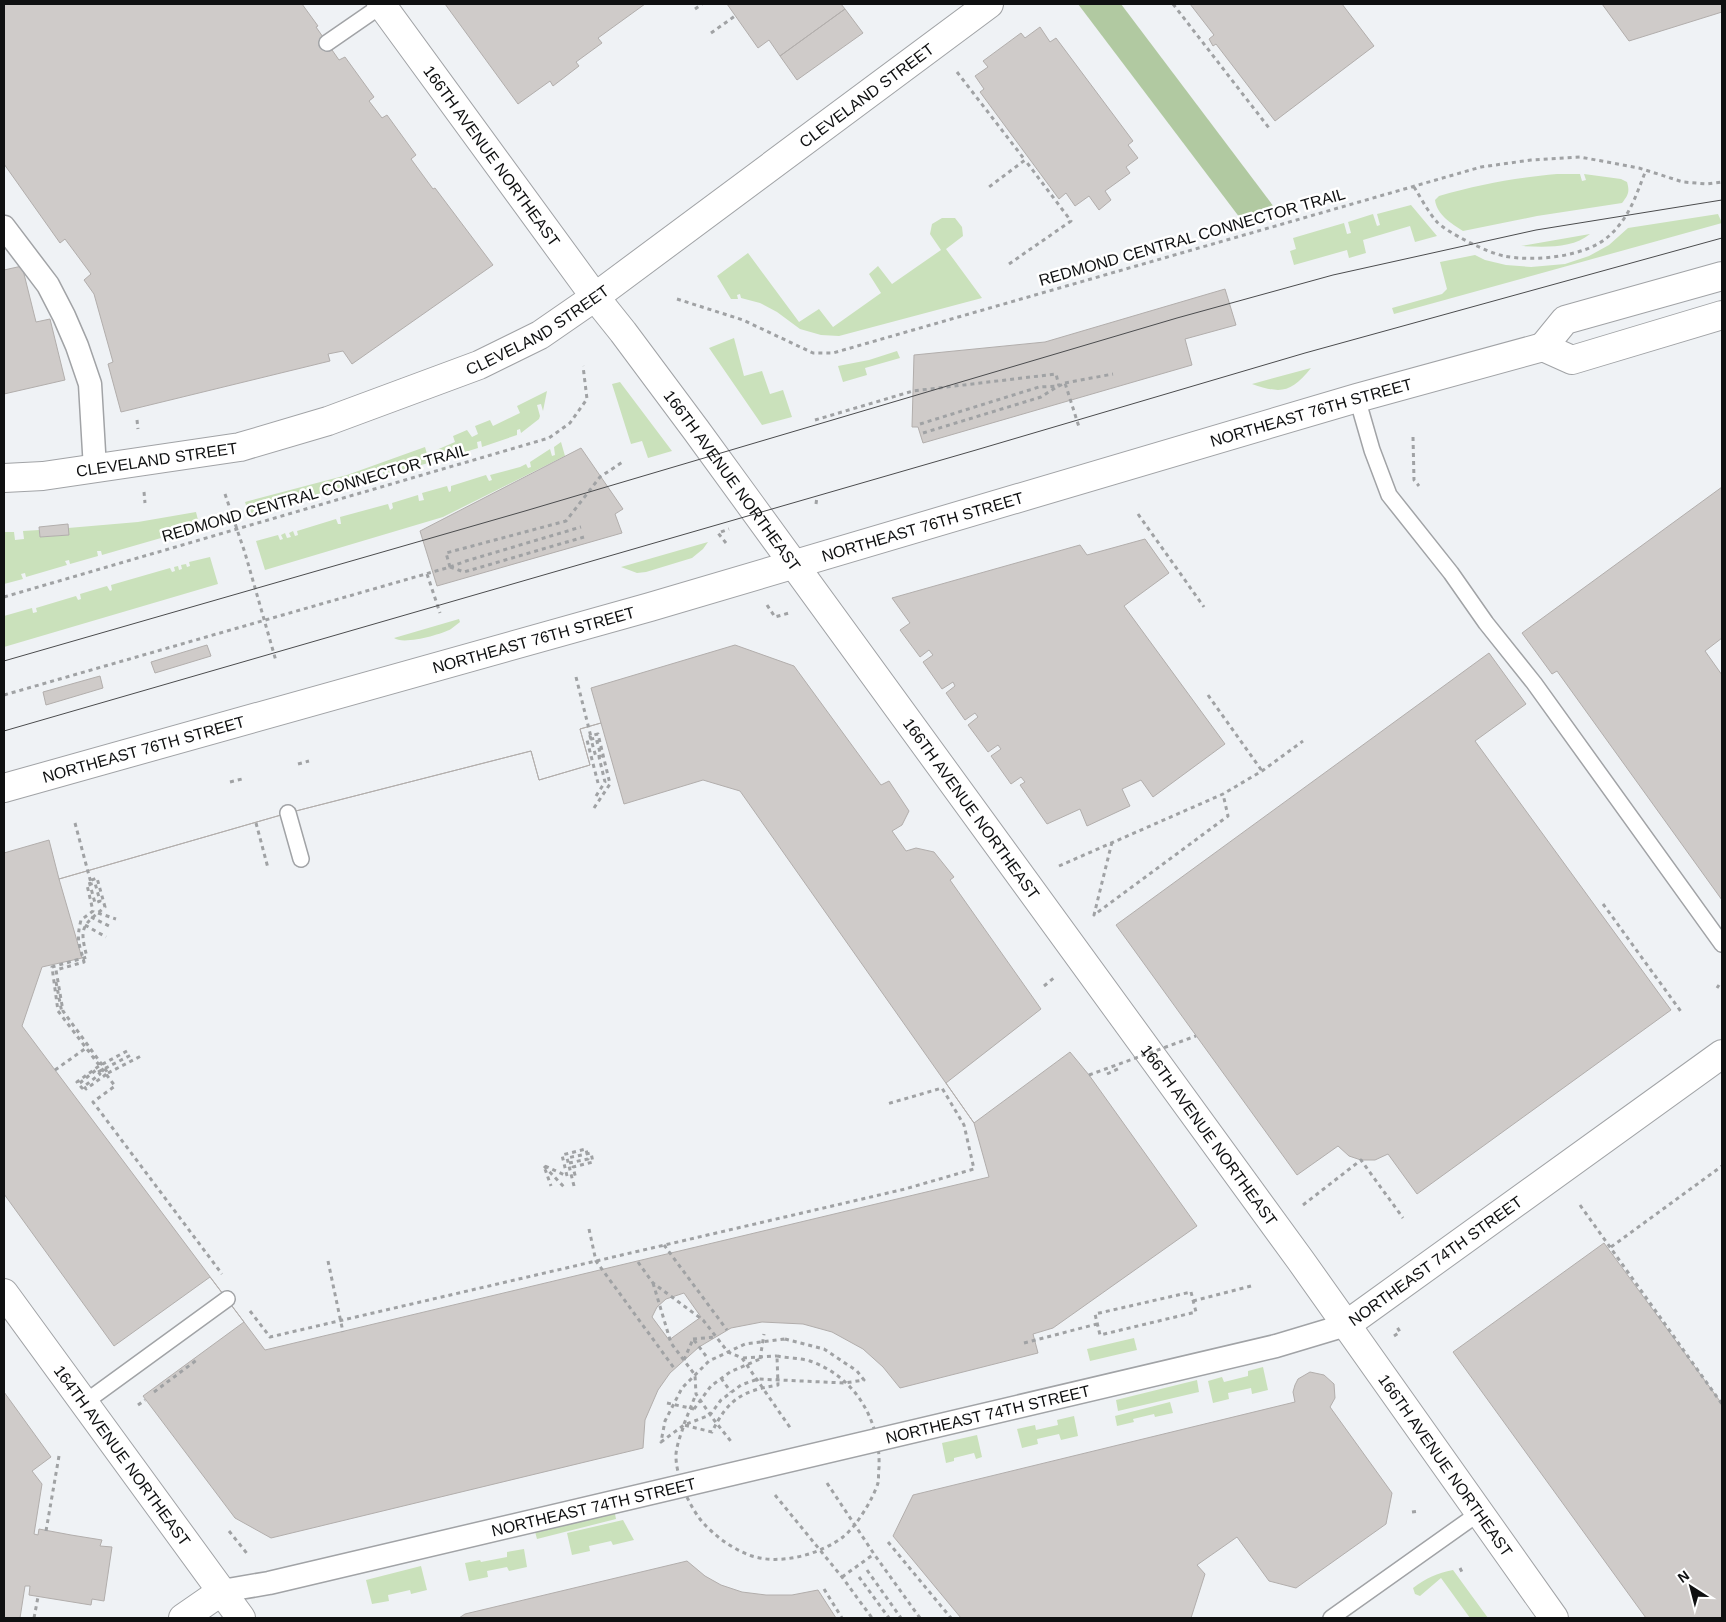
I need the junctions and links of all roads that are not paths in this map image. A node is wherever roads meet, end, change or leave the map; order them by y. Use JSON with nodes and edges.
{"nodes":[{"id":1,"x":381,"y":4,"type":"edge"},
{"id":2,"x":989,"y":4,"type":"edge"},
{"id":3,"x":327,"y":43,"type":"dead end"},
{"id":4,"x":4,"y":227,"type":"edge"},
{"id":5,"x":1722,"y":276,"type":"edge"},
{"id":6,"x":595,"y":297,"type":"junction"},
{"id":7,"x":1722,"y":315,"type":"edge"},
{"id":8,"x":1543,"y":347,"type":"junction"},
{"id":9,"x":1357,"y":398,"type":"junction"},
{"id":10,"x":95,"y":469,"type":"junction"},
{"id":11,"x":4,"y":478,"type":"edge"},
{"id":12,"x":794,"y":564,"type":"junction"},
{"id":13,"x":4,"y":788,"type":"edge"},
{"id":14,"x":288,"y":813,"type":"dead end"},
{"id":15,"x":301,"y":859,"type":"dead end"},
{"id":16,"x":1722,"y":944,"type":"edge"},
{"id":17,"x":1722,"y":1054,"type":"edge"},
{"id":18,"x":4,"y":1293,"type":"edge"},
{"id":19,"x":227,"y":1299,"type":"dead end"},
{"id":20,"x":1346,"y":1324,"type":"junction"},
{"id":21,"x":84,"y":1403,"type":"junction"},
{"id":22,"x":1479,"y":1512,"type":"junction"},
{"id":23,"x":222,"y":1591,"type":"junction"},
{"id":24,"x":184,"y":1618,"type":"edge"},
{"id":25,"x":241,"y":1618,"type":"edge"},
{"id":26,"x":1331,"y":1618,"type":"edge"},
{"id":27,"x":1554,"y":1618,"type":"edge"}],
"edges":[{"from":1,"to":3,"type":"lane"},
{"from":1,"to":6,"type":"street","name":"166TH AVENUE NORTHEAST"},
{"from":2,"to":6,"type":"street","name":"CLEVELAND STREET"},
{"from":4,"to":10,"type":"street"},
{"from":5,"to":8,"type":"street"},
{"from":6,"to":10,"type":"street","name":"CLEVELAND STREET"},
{"from":6,"to":12,"type":"street","name":"166TH AVENUE NORTHEAST"},
{"from":7,"to":8,"type":"street"},
{"from":8,"to":9,"type":"street","name":"NORTHEAST 76TH STREET"},
{"from":9,"to":12,"type":"street","name":"NORTHEAST 76TH STREET"},
{"from":9,"to":16,"type":"lane"},
{"from":10,"to":11,"type":"street","name":"CLEVELAND STREET"},
{"from":12,"to":13,"type":"street","name":"NORTHEAST 76TH STREET"},
{"from":12,"to":20,"type":"street","name":"166TH AVENUE NORTHEAST"},
{"from":14,"to":15,"type":"lane"},
{"from":17,"to":20,"type":"street","name":"NORTHEAST 74TH STREET"},
{"from":18,"to":21,"type":"street","name":"164TH AVENUE NORTHEAST"},
{"from":19,"to":21,"type":"lane"},
{"from":20,"to":22,"type":"street","name":"166TH AVENUE NORTHEAST"},
{"from":20,"to":23,"type":"street","name":"NORTHEAST 74TH STREET"},
{"from":21,"to":23,"type":"street","name":"164TH AVENUE NORTHEAST"},
{"from":22,"to":26,"type":"lane"},
{"from":22,"to":27,"type":"street","name":"166TH AVENUE NORTHEAST"},
{"from":23,"to":24,"type":"street","name":"NORTHEAST 74TH STREET"},
{"from":23,"to":25,"type":"street","name":"164TH AVENUE NORTHEAST"}]}
